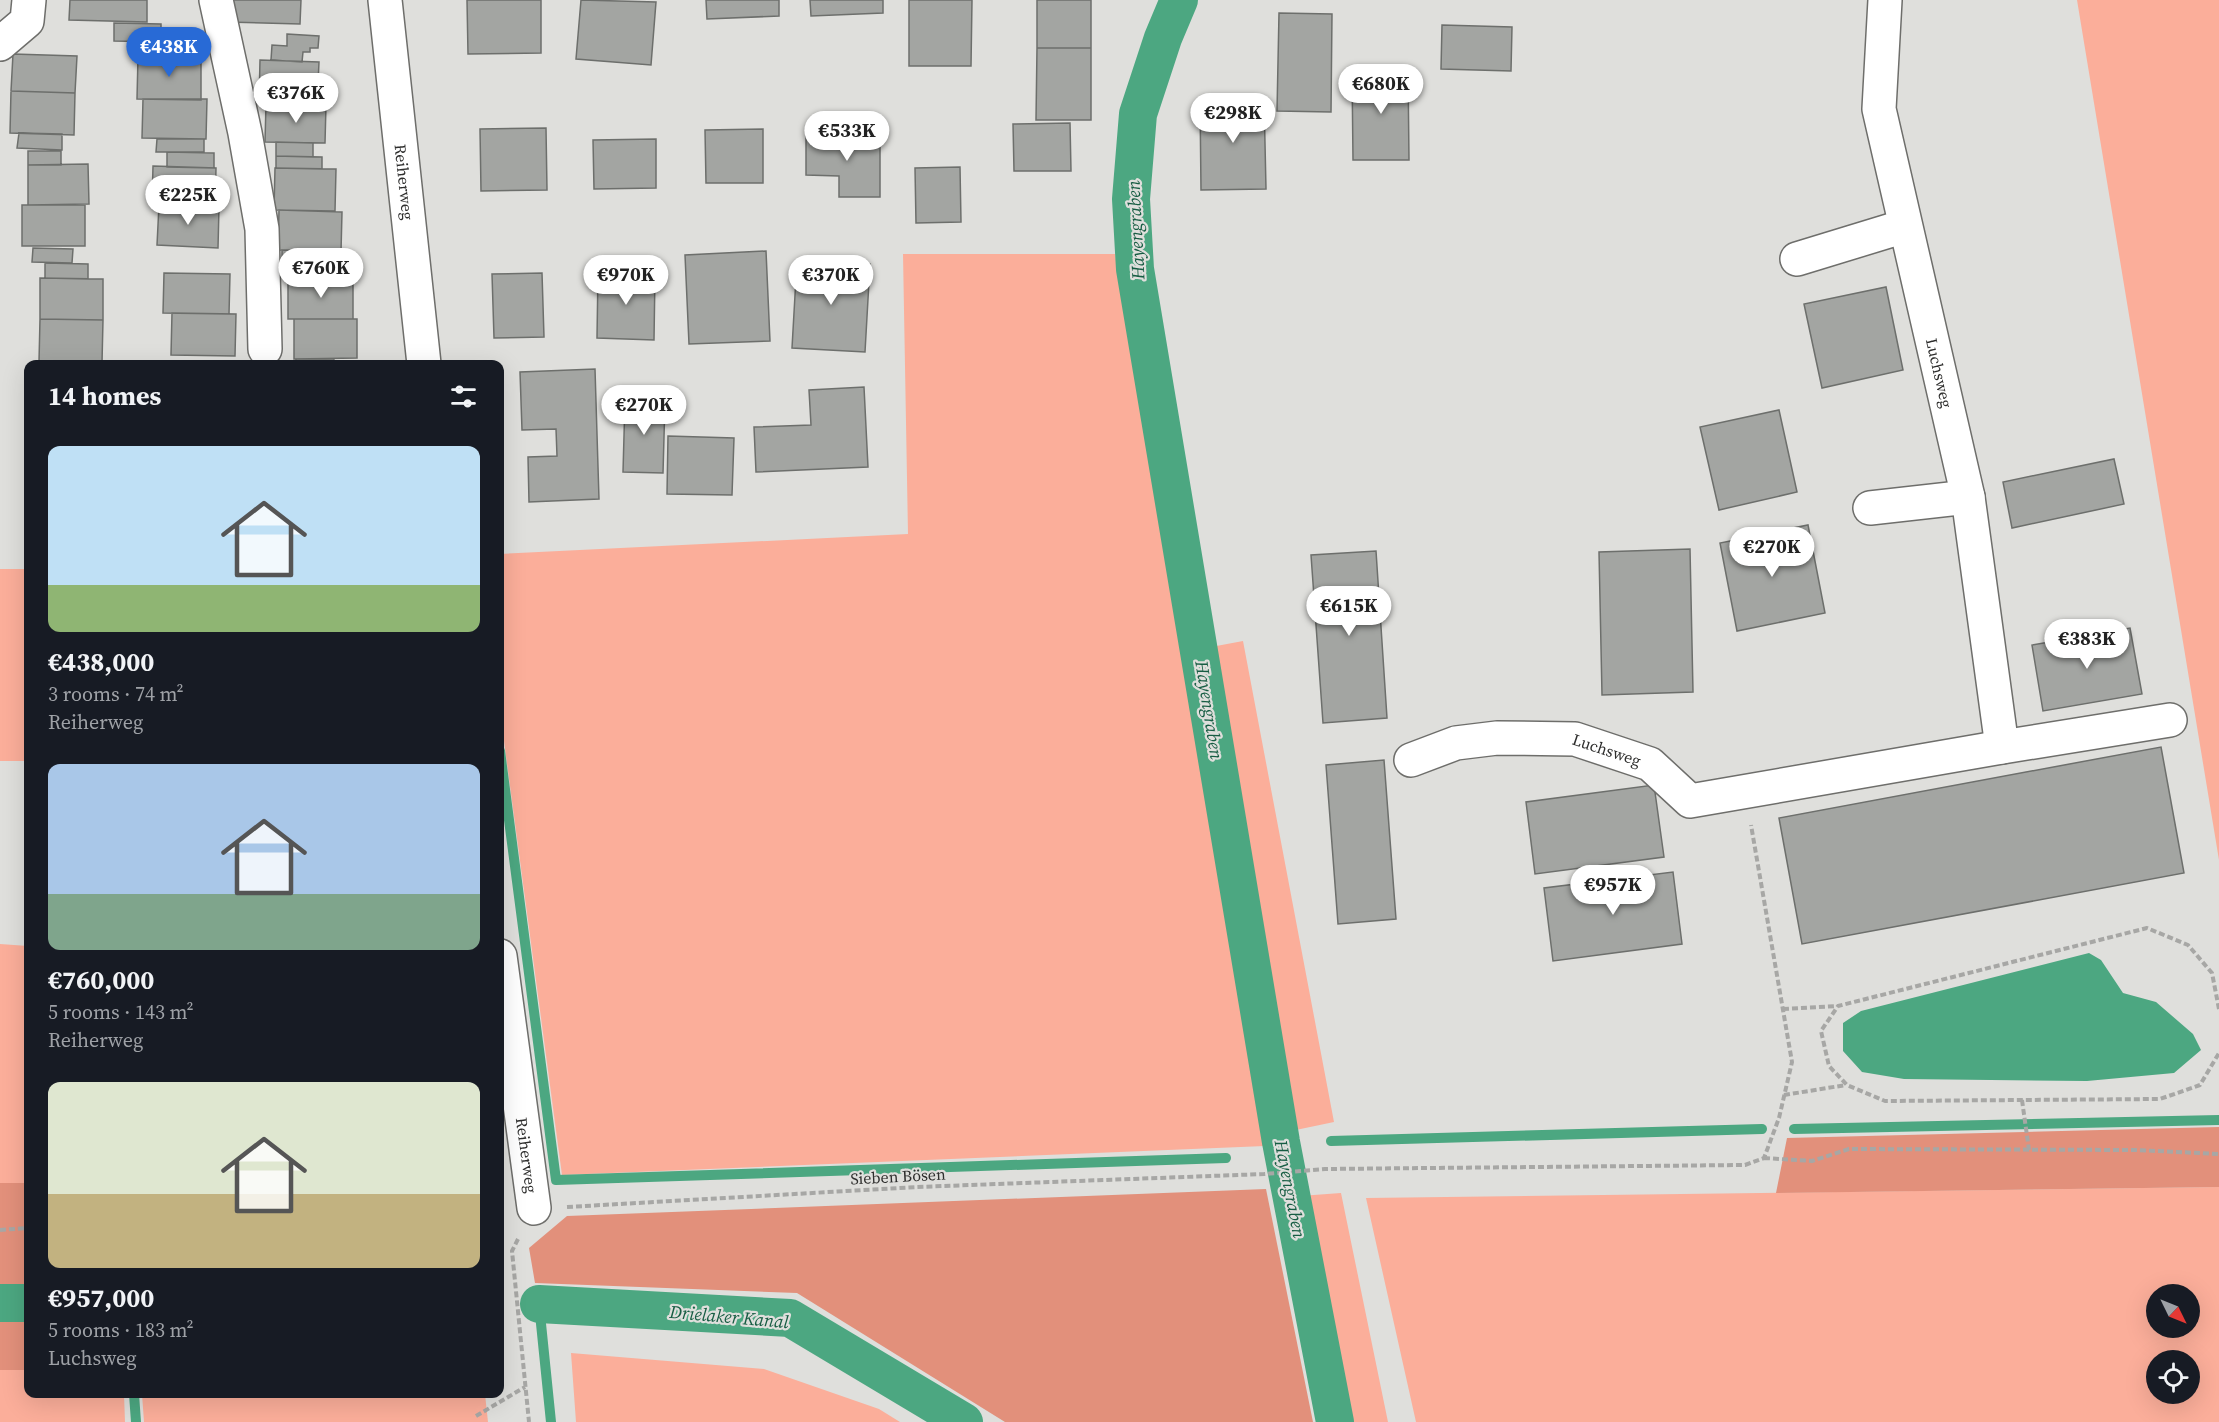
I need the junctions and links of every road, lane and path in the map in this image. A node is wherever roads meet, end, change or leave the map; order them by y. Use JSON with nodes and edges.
{"nodes":[{"id":1,"x":29,"y":0,"type":"edge"},
{"id":2,"x":216,"y":0,"type":"edge"},
{"id":3,"x":385,"y":0,"type":"edge"},
{"id":4,"x":1885,"y":0,"type":"edge"},
{"id":5,"x":0,"y":45,"type":"edge"},
{"id":6,"x":1905,"y":226,"type":"junction"},
{"id":7,"x":1797,"y":259,"type":"dead end"},
{"id":8,"x":265,"y":349,"type":"dead end"},
{"id":9,"x":424,"y":360,"type":"edge"},
{"id":10,"x":1968,"y":497,"type":"junction"},
{"id":11,"x":1870,"y":508,"type":"dead end"},
{"id":12,"x":2170,"y":720,"type":"dead end"},
{"id":13,"x":2002,"y":747,"type":"junction"},
{"id":14,"x":1411,"y":760,"type":"dead end"},
{"id":15,"x":1745,"y":792,"type":"junction"},
{"id":16,"x":504,"y":986,"type":"edge"},
{"id":17,"x":1838,"y":1006,"type":"junction"},
{"id":18,"x":1783,"y":1009,"type":"junction"},
{"id":19,"x":2219,"y":1009,"type":"edge"},
{"id":20,"x":2219,"y":1053,"type":"edge"},
{"id":21,"x":1847,"y":1085,"type":"junction"},
{"id":22,"x":1784,"y":1095,"type":"junction"},
{"id":23,"x":2022,"y":1100,"type":"junction"},
{"id":24,"x":2029,"y":1150,"type":"junction"},
{"id":25,"x":2219,"y":1154,"type":"edge"},
{"id":26,"x":1764,"y":1158,"type":"junction"},
{"id":27,"x":534,"y":1208,"type":"junction"},
{"id":28,"x":24,"y":1228,"type":"edge"},
{"id":29,"x":0,"y":1230,"type":"edge"},
{"id":30,"x":525,"y":1387,"type":"junction"},
{"id":31,"x":476,"y":1416,"type":"dead end"},
{"id":32,"x":529,"y":1422,"type":"edge"}],
"edges":[{"from":1,"to":5,"type":"street"},
{"from":2,"to":8,"type":"street"},
{"from":3,"to":9,"type":"street","name":"Reiherweg"},
{"from":4,"to":6,"type":"street","name":"Luchsweg"},
{"from":6,"to":7,"type":"street"},
{"from":6,"to":10,"type":"street","name":"Luchsweg"},
{"from":10,"to":11,"type":"street"},
{"from":10,"to":13,"type":"street","name":"Luchsweg"},
{"from":12,"to":13,"type":"street","name":"Luchsweg"},
{"from":13,"to":15,"type":"street","name":"Luchsweg"},
{"from":14,"to":15,"type":"street","name":"Luchsweg"},
{"from":15,"to":18,"type":"path"},
{"from":16,"to":27,"type":"street","name":"Reiherweg"},
{"from":17,"to":18,"type":"path"},
{"from":17,"to":19,"type":"path"},
{"from":17,"to":21,"type":"path"},
{"from":18,"to":22,"type":"path"},
{"from":20,"to":23,"type":"path"},
{"from":21,"to":22,"type":"path"},
{"from":21,"to":23,"type":"path"},
{"from":22,"to":26,"type":"path"},
{"from":23,"to":24,"type":"path"},
{"from":24,"to":25,"type":"path","name":"Sieben Bösen"},
{"from":24,"to":26,"type":"path","name":"Sieben Bösen"},
{"from":26,"to":27,"type":"path","name":"Sieben Bösen"},
{"from":27,"to":30,"type":"path","name":"Reiherweg"},
{"from":28,"to":29,"type":"path"},
{"from":30,"to":31,"type":"path"},
{"from":30,"to":32,"type":"path","name":"Reiherweg"}]}
